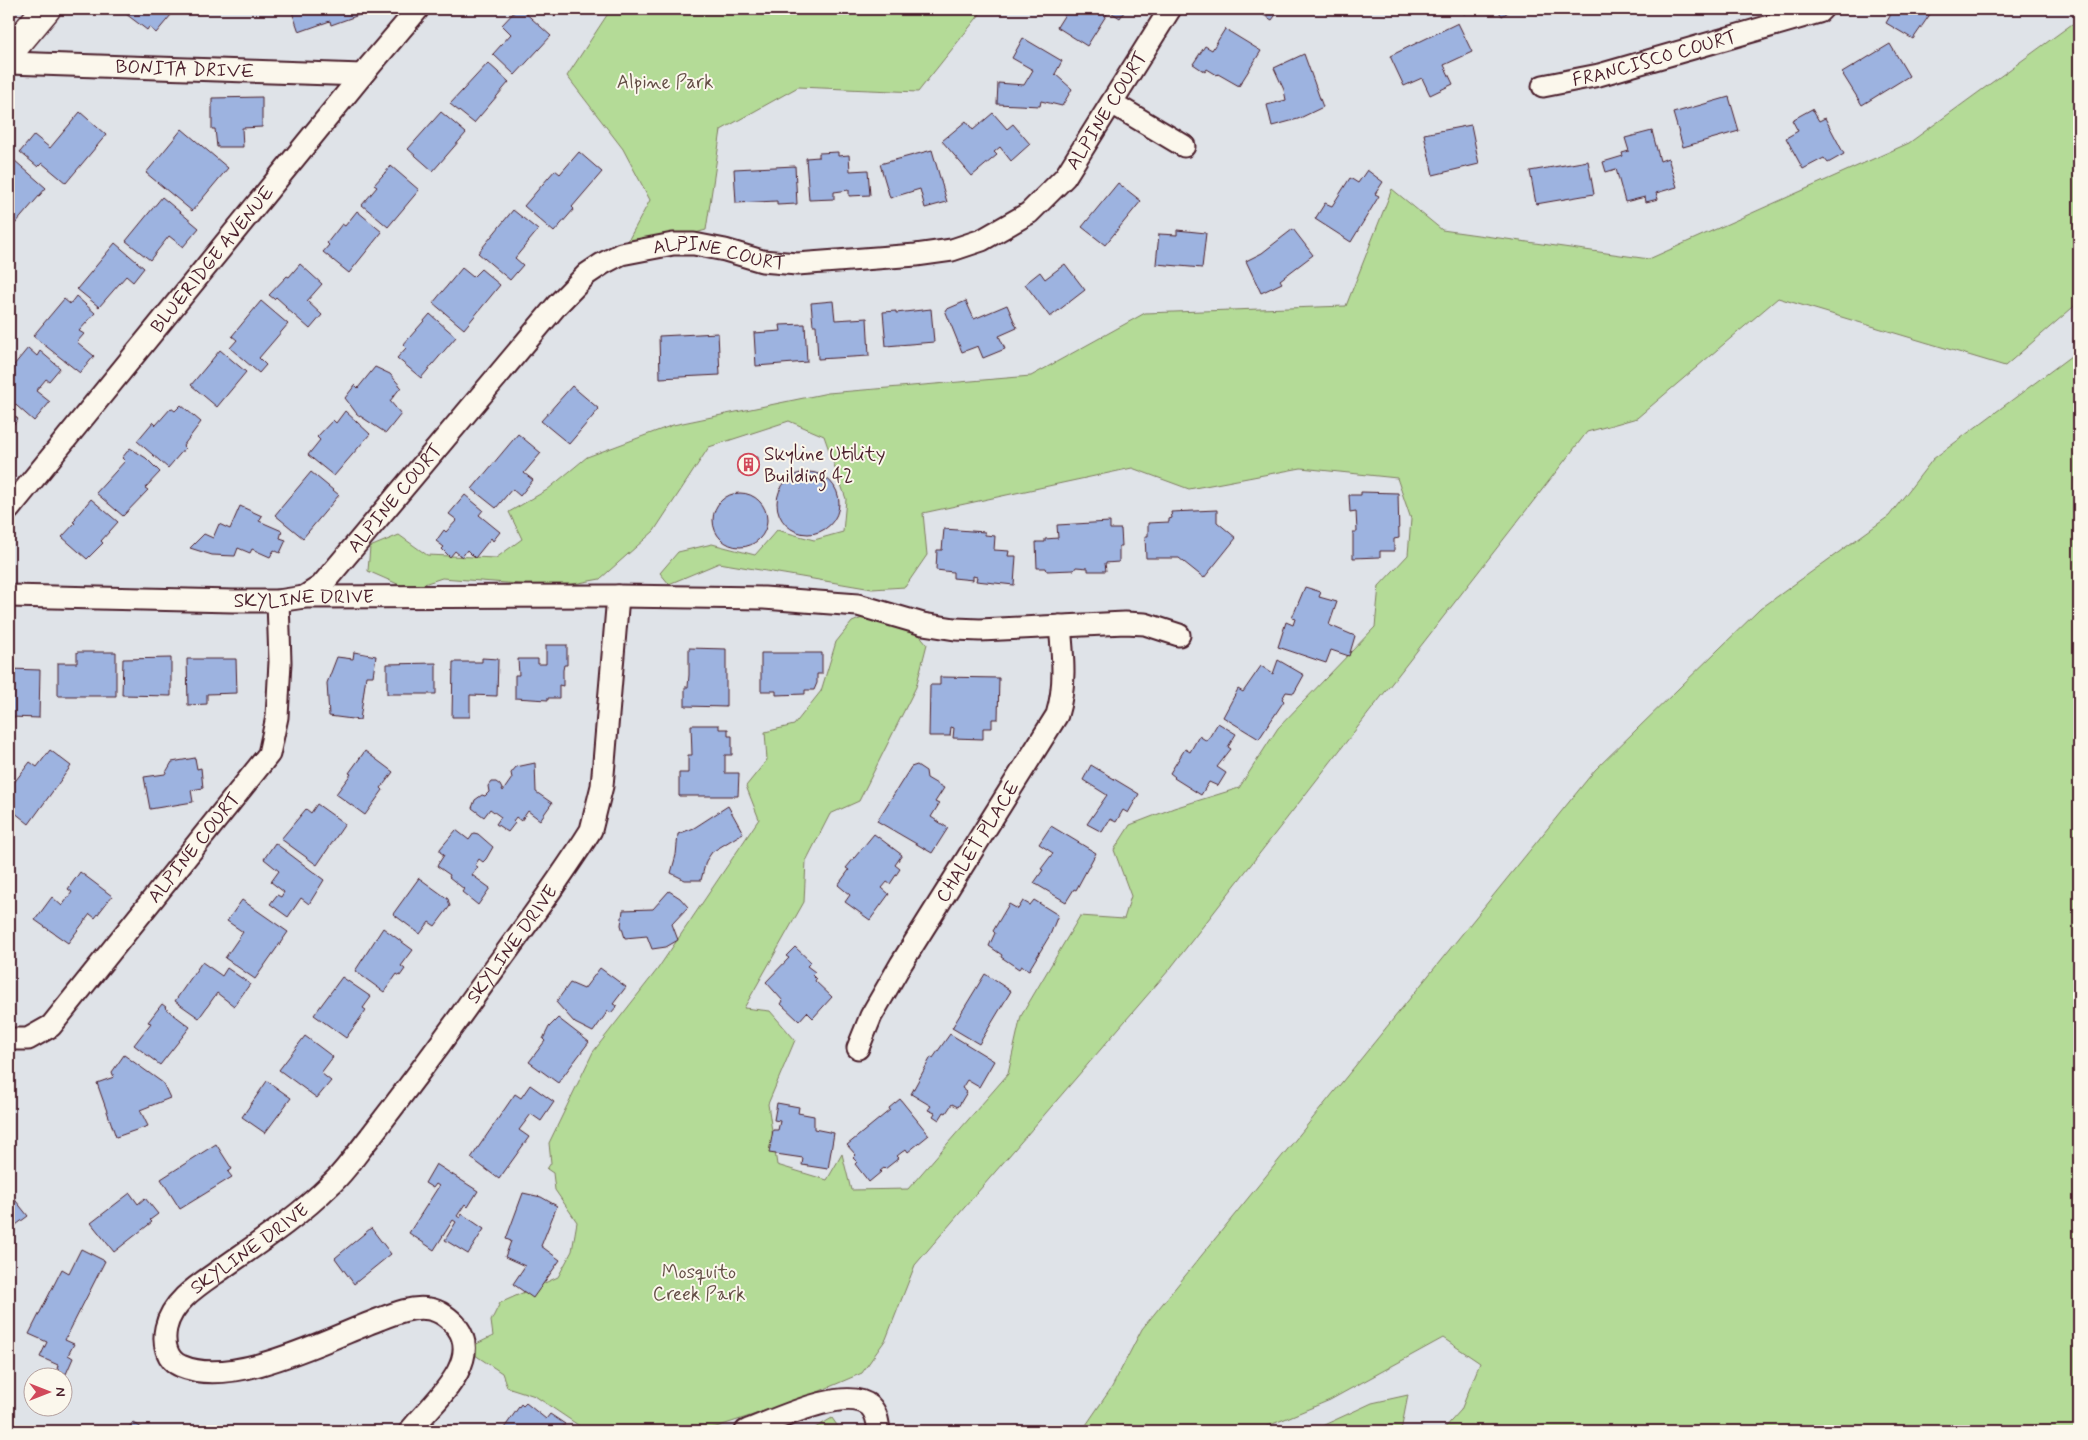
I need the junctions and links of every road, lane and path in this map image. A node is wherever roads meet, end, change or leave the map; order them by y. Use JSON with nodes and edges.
{"nodes":[{"id":1,"x":46,"y":9,"type":"edge"},
{"id":2,"x":418,"y":9,"type":"edge"},
{"id":3,"x":1170,"y":9,"type":"edge"},
{"id":4,"x":1822,"y":9,"type":"edge"},
{"id":5,"x":9,"y":53,"type":"edge"},
{"id":6,"x":9,"y":64,"type":"edge"},
{"id":7,"x":362,"y":75,"type":"junction"},
{"id":8,"x":1543,"y":86,"type":"dead end"},
{"id":9,"x":1112,"y":102,"type":"junction"},
{"id":10,"x":1184,"y":146,"type":"dead end"},
{"id":11,"x":9,"y":509,"type":"edge"},
{"id":12,"x":9,"y":596,"type":"edge"},
{"id":13,"x":618,"y":596,"type":"junction"},
{"id":14,"x":304,"y":597,"type":"junction"},
{"id":15,"x":278,"y":601,"type":"junction"},
{"id":16,"x":1060,"y":626,"type":"junction"},
{"id":17,"x":1179,"y":636,"type":"dead end"},
{"id":18,"x":9,"y":1039,"type":"edge"},
{"id":19,"x":858,"y":1048,"type":"dead end"},
{"id":20,"x":410,"y":1431,"type":"edge"},
{"id":21,"x":746,"y":1431,"type":"edge"},
{"id":22,"x":879,"y":1431,"type":"edge"}],
"edges":[{"from":1,"to":5,"type":"street"},
{"from":2,"to":7,"type":"street","name":"BLUERIDGE AVENUE"},
{"from":3,"to":9,"type":"street","name":"ALPINE COURT"},
{"from":4,"to":8,"type":"street","name":"FRANCISCO COURT"},
{"from":6,"to":7,"type":"street","name":"BONITA DRIVE"},
{"from":7,"to":11,"type":"street","name":"BLUERIDGE AVENUE"},
{"from":9,"to":10,"type":"street"},
{"from":9,"to":14,"type":"street","name":"ALPINE COURT"},
{"from":12,"to":15,"type":"street","name":"SKYLINE DRIVE"},
{"from":13,"to":14,"type":"street","name":"SKYLINE DRIVE"},
{"from":13,"to":16,"type":"street"},
{"from":13,"to":20,"type":"street","name":"SKYLINE DRIVE"},
{"from":14,"to":15,"type":"street","name":"SKYLINE DRIVE"},
{"from":15,"to":18,"type":"street","name":"ALPINE COURT"},
{"from":16,"to":17,"type":"street"},
{"from":16,"to":19,"type":"street","name":"CHALET PLACE"},
{"from":21,"to":22,"type":"street"}]}
